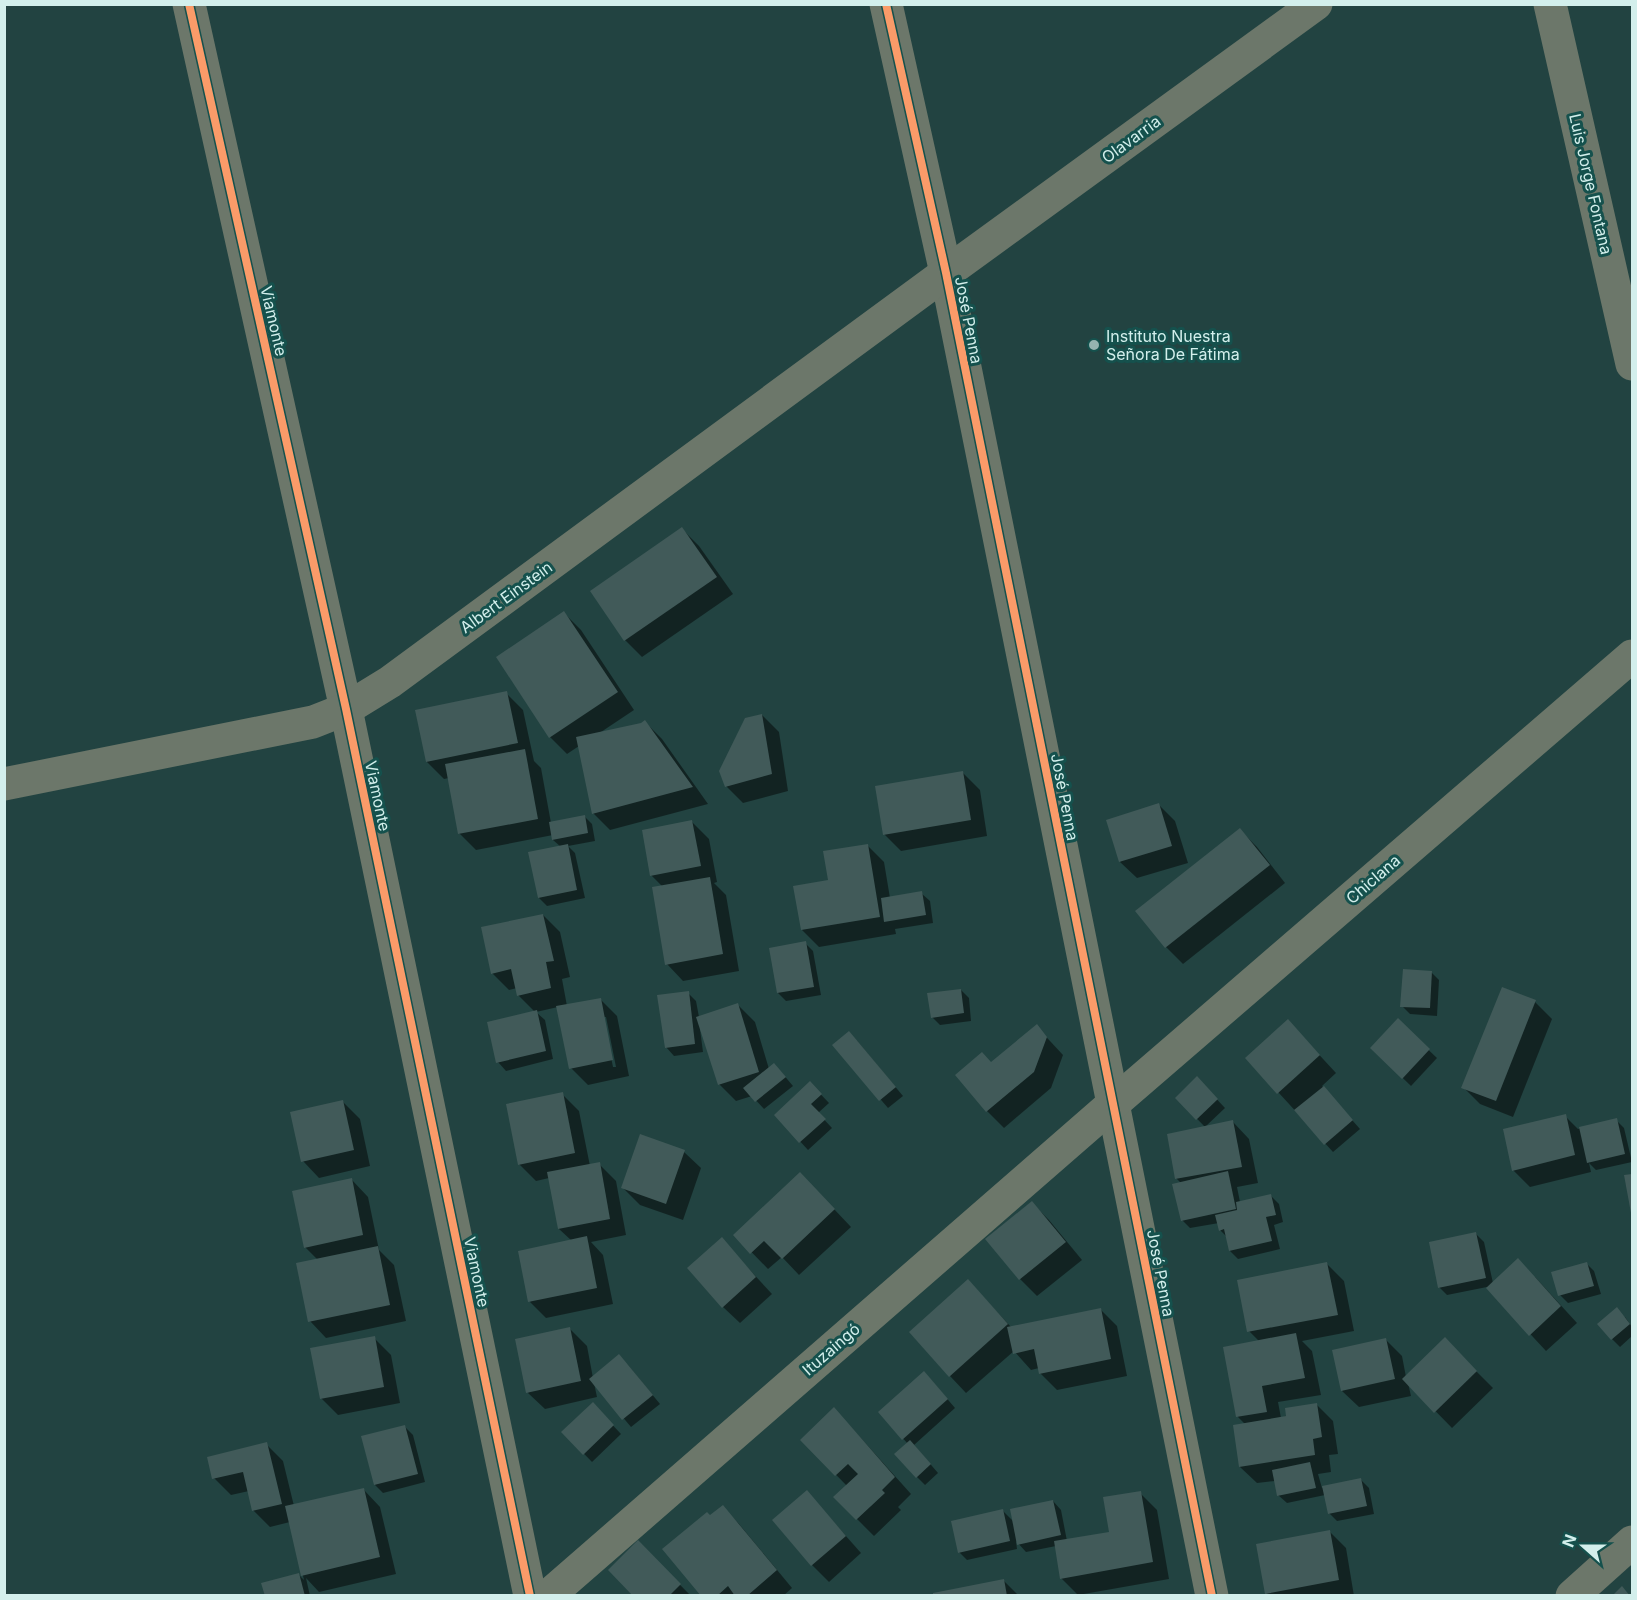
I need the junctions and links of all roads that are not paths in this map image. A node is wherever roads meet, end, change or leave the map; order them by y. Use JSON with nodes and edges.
{"nodes":[{"id":1,"x":189,"y":4,"type":"edge"},
{"id":2,"x":886,"y":4,"type":"edge"},
{"id":3,"x":1316,"y":4,"type":"edge"},
{"id":4,"x":1550,"y":4,"type":"edge"},
{"id":5,"x":946,"y":273,"type":"junction"},
{"id":6,"x":1632,"y":364,"type":"edge"},
{"id":7,"x":1632,"y":656,"type":"edge"},
{"id":8,"x":346,"y":709,"type":"junction"},
{"id":9,"x":4,"y":784,"type":"edge"},
{"id":10,"x":1114,"y":1103,"type":"junction"},
{"id":11,"x":1632,"y":1542,"type":"edge"},
{"id":12,"x":530,"y":1596,"type":"edge"},
{"id":13,"x":548,"y":1596,"type":"edge"},
{"id":14,"x":1212,"y":1596,"type":"edge"},
{"id":15,"x":1572,"y":1596,"type":"edge"}],
"edges":[{"from":1,"to":8,"type":"street","name":"Viamonte"},
{"from":2,"to":5,"type":"street","name":"José Penna"},
{"from":3,"to":5,"type":"street","name":"Olavarria"},
{"from":4,"to":6,"type":"street","name":"Luis Jorge Fontana"},
{"from":5,"to":8,"type":"street","name":"Albert Einstein"},
{"from":5,"to":10,"type":"street","name":"José Penna"},
{"from":7,"to":10,"type":"street","name":"Chiclana"},
{"from":8,"to":9,"type":"street","name":"Albert Einstein"},
{"from":8,"to":12,"type":"street","name":"Viamonte"},
{"from":10,"to":13,"type":"street","name":"Ituzaingó"},
{"from":10,"to":14,"type":"street","name":"José Penna"},
{"from":11,"to":15,"type":"street"}]}
